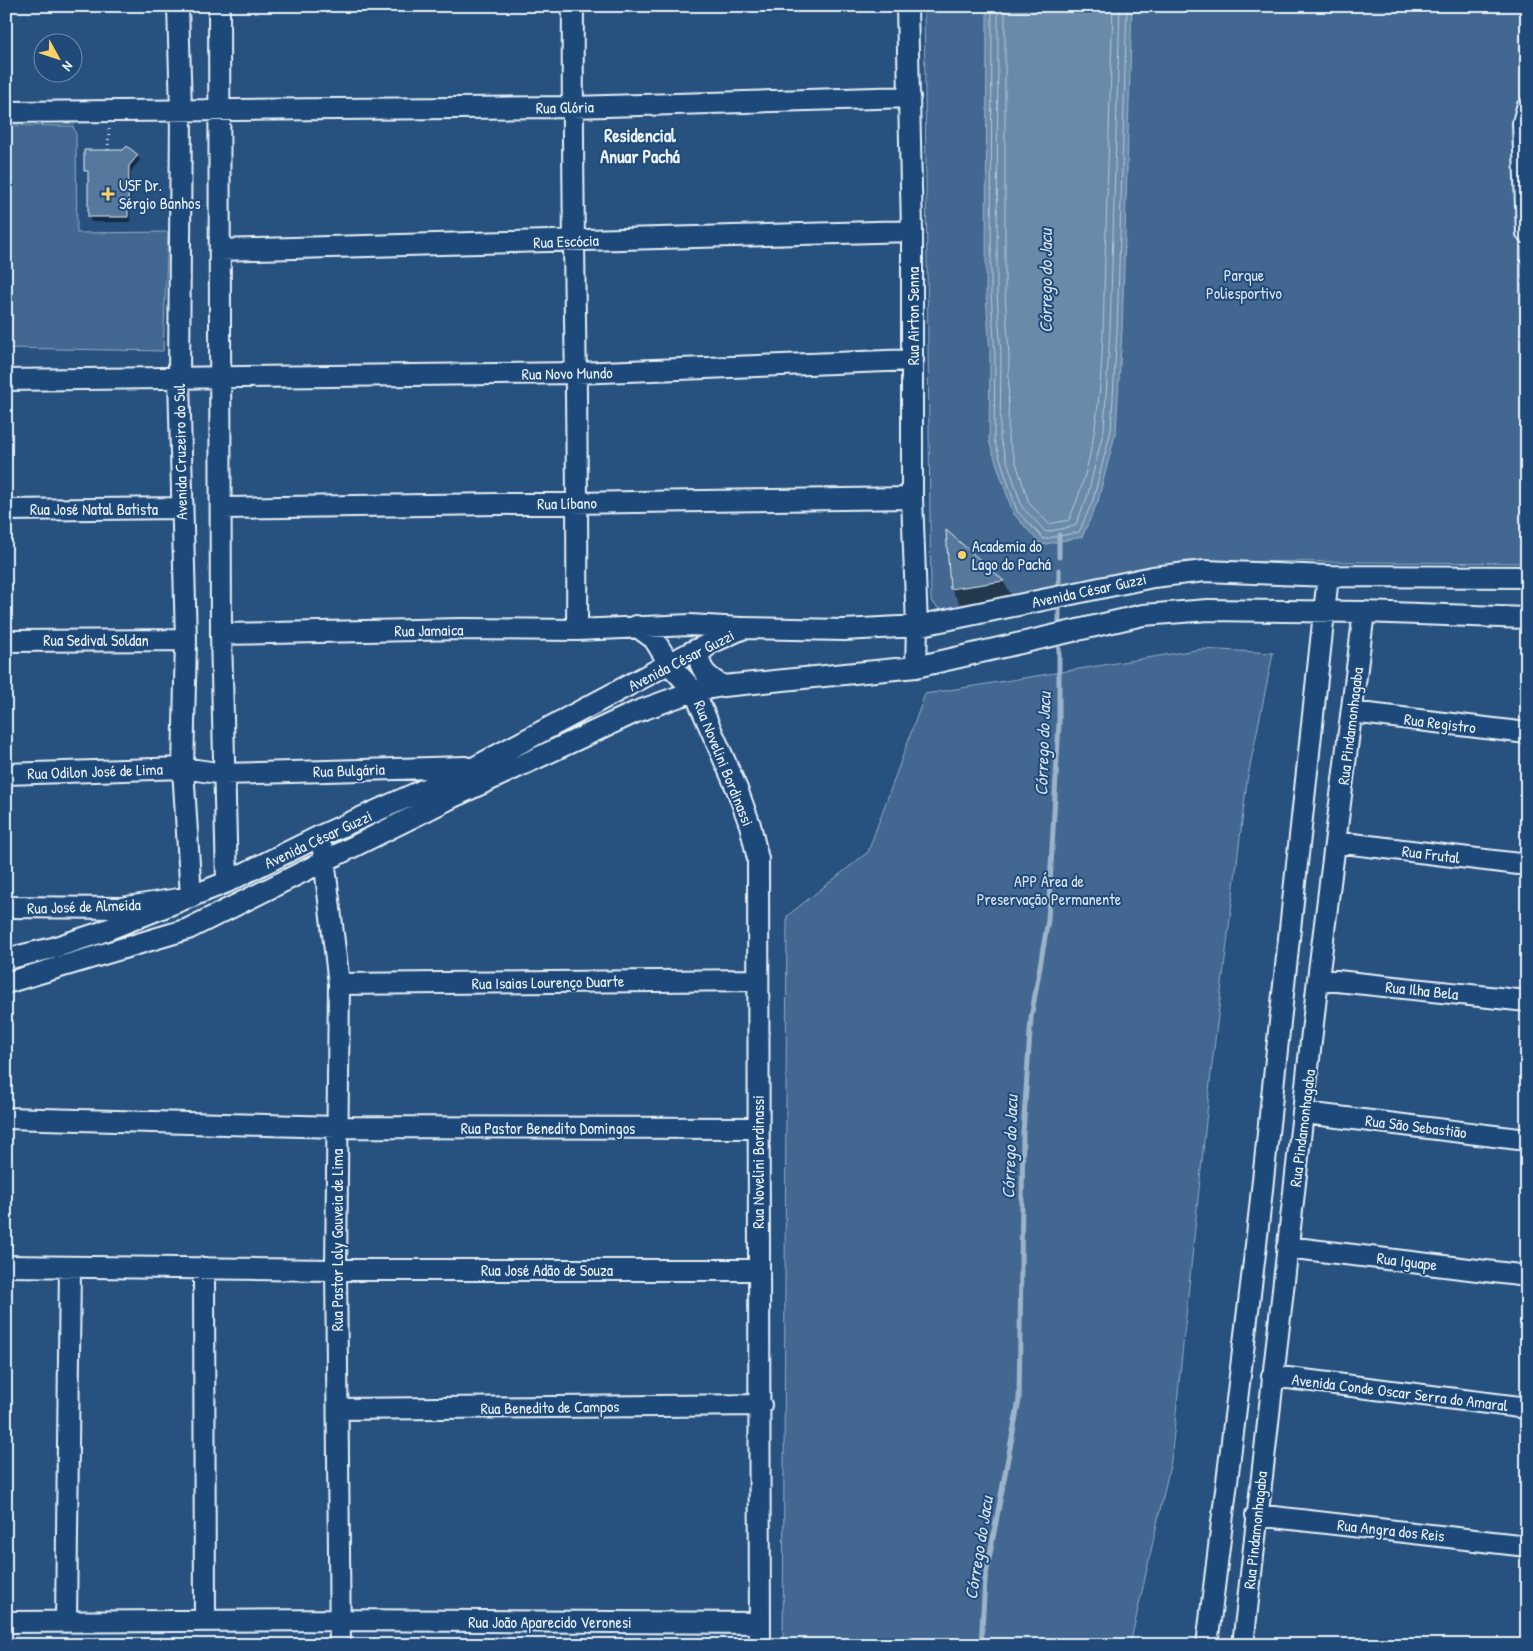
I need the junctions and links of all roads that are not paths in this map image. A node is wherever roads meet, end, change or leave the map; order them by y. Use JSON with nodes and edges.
{"nodes":[{"id":1,"x":178,"y":6,"type":"edge"},
{"id":2,"x":218,"y":6,"type":"edge"},
{"id":3,"x":573,"y":6,"type":"edge"},
{"id":4,"x":907,"y":6,"type":"edge"},
{"id":5,"x":910,"y":97,"type":"junction"},
{"id":6,"x":572,"y":107,"type":"junction"},
{"id":7,"x":1527,"y":108,"type":"edge"},
{"id":8,"x":181,"y":111,"type":"junction"},
{"id":9,"x":219,"y":111,"type":"junction"},
{"id":10,"x":6,"y":112,"type":"edge"},
{"id":11,"x":912,"y":231,"type":"junction"},
{"id":12,"x":1527,"y":233,"type":"edge"},
{"id":13,"x":574,"y":241,"type":"junction"},
{"id":14,"x":220,"y":250,"type":"junction"},
{"id":15,"x":913,"y":360,"type":"junction"},
{"id":16,"x":576,"y":373,"type":"junction"},
{"id":17,"x":179,"y":378,"type":"junction"},
{"id":18,"x":221,"y":378,"type":"junction"},
{"id":19,"x":6,"y":380,"type":"edge"},
{"id":20,"x":912,"y":498,"type":"junction"},
{"id":21,"x":578,"y":503,"type":"junction"},
{"id":22,"x":181,"y":508,"type":"junction"},
{"id":23,"x":222,"y":508,"type":"junction"},
{"id":24,"x":6,"y":510,"type":"edge"},
{"id":25,"x":1328,"y":576,"type":"junction"},
{"id":26,"x":1527,"y":577,"type":"edge"},
{"id":27,"x":1325,"y":612,"type":"junction"},
{"id":28,"x":1364,"y":612,"type":"junction"},
{"id":29,"x":1527,"y":618,"type":"edge"},
{"id":30,"x":636,"y":626,"type":"junction"},
{"id":31,"x":917,"y":626,"type":"junction"},
{"id":32,"x":744,"y":628,"type":"junction"},
{"id":33,"x":577,"y":630,"type":"junction"},
{"id":34,"x":221,"y":634,"type":"junction"},
{"id":35,"x":186,"y":640,"type":"junction"},
{"id":36,"x":6,"y":641,"type":"edge"},
{"id":37,"x":709,"y":644,"type":"junction"},
{"id":38,"x":670,"y":665,"type":"junction"},
{"id":39,"x":916,"y":667,"type":"junction"},
{"id":40,"x":722,"y":686,"type":"junction"},
{"id":41,"x":694,"y":691,"type":"junction"},
{"id":42,"x":1352,"y":712,"type":"junction"},
{"id":43,"x":1527,"y":733,"type":"edge"},
{"id":44,"x":475,"y":767,"type":"junction"},
{"id":45,"x":183,"y":768,"type":"junction"},
{"id":46,"x":6,"y":774,"type":"edge"},
{"id":47,"x":224,"y":774,"type":"junction"},
{"id":48,"x":320,"y":836,"type":"junction"},
{"id":49,"x":1336,"y":842,"type":"junction"},
{"id":50,"x":326,"y":861,"type":"junction"},
{"id":51,"x":1527,"y":865,"type":"edge"},
{"id":52,"x":227,"y":882,"type":"junction"},
{"id":53,"x":191,"y":898,"type":"junction"},
{"id":54,"x":6,"y":908,"type":"edge"},
{"id":55,"x":6,"y":959,"type":"edge"},
{"id":56,"x":1318,"y":979,"type":"junction"},
{"id":57,"x":758,"y":980,"type":"junction"},
{"id":58,"x":6,"y":983,"type":"edge"},
{"id":59,"x":339,"y":984,"type":"junction"},
{"id":60,"x":1527,"y":1001,"type":"edge"},
{"id":61,"x":1304,"y":1113,"type":"junction"},
{"id":62,"x":6,"y":1118,"type":"edge"},
{"id":63,"x":338,"y":1127,"type":"junction"},
{"id":64,"x":758,"y":1128,"type":"junction"},
{"id":65,"x":1527,"y":1140,"type":"edge"},
{"id":66,"x":1287,"y":1247,"type":"junction"},
{"id":67,"x":6,"y":1266,"type":"edge"},
{"id":68,"x":70,"y":1267,"type":"junction"},
{"id":69,"x":204,"y":1268,"type":"junction"},
{"id":70,"x":336,"y":1270,"type":"junction"},
{"id":71,"x":759,"y":1270,"type":"junction"},
{"id":72,"x":1527,"y":1276,"type":"edge"},
{"id":73,"x":1272,"y":1376,"type":"junction"},
{"id":74,"x":761,"y":1405,"type":"junction"},
{"id":75,"x":1527,"y":1408,"type":"edge"},
{"id":76,"x":338,"y":1409,"type":"junction"},
{"id":77,"x":1256,"y":1515,"type":"junction"},
{"id":78,"x":1527,"y":1546,"type":"edge"},
{"id":79,"x":339,"y":1620,"type":"junction"},
{"id":80,"x":205,"y":1621,"type":"junction"},
{"id":81,"x":6,"y":1622,"type":"edge"},
{"id":82,"x":66,"y":1622,"type":"junction"},
{"id":83,"x":760,"y":1623,"type":"junction"},
{"id":84,"x":1245,"y":1644,"type":"edge"},
{"id":85,"x":340,"y":1645,"type":"edge"},
{"id":86,"x":760,"y":1645,"type":"edge"},
{"id":87,"x":1207,"y":1645,"type":"edge"}],
"edges":[{"from":1,"to":8,"type":"street","name":"Avenida Cruzeiro do Sul"},
{"from":2,"to":9,"type":"street"},
{"from":3,"to":6,"type":"street"},
{"from":4,"to":5,"type":"street","name":"Rua Airton Senna"},
{"from":5,"to":6,"type":"street","name":"Rua Glória"},
{"from":5,"to":11,"type":"street","name":"Rua Airton Senna"},
{"from":6,"to":9,"type":"street","name":"Rua Glória"},
{"from":6,"to":13,"type":"street"},
{"from":7,"to":12,"type":"street"},
{"from":8,"to":9,"type":"street","name":"Rua Glória"},
{"from":8,"to":10,"type":"street","name":"Rua Glória"},
{"from":8,"to":17,"type":"street","name":"Avenida Cruzeiro do Sul"},
{"from":9,"to":14,"type":"street"},
{"from":11,"to":13,"type":"street","name":"Rua Escócia"},
{"from":11,"to":15,"type":"street","name":"Rua Airton Senna"},
{"from":13,"to":14,"type":"street","name":"Rua Escócia"},
{"from":13,"to":16,"type":"street"},
{"from":14,"to":18,"type":"street"},
{"from":15,"to":16,"type":"street","name":"Rua Novo Mundo"},
{"from":15,"to":20,"type":"street","name":"Rua Airton Senna"},
{"from":16,"to":18,"type":"street","name":"Rua Novo Mundo"},
{"from":16,"to":21,"type":"street"},
{"from":17,"to":18,"type":"street","name":"Rua Novo Mundo"},
{"from":17,"to":19,"type":"street","name":"Rua Novo Mundo"},
{"from":17,"to":22,"type":"street","name":"Avenida Cruzeiro do Sul"},
{"from":18,"to":23,"type":"street"},
{"from":20,"to":21,"type":"street","name":"Rua Líbano"},
{"from":20,"to":31,"type":"street","name":"Rua Airton Senna"},
{"from":21,"to":23,"type":"street","name":"Rua Líbano"},
{"from":21,"to":33,"type":"street"},
{"from":22,"to":24,"type":"street","name":"Rua José Natal Batista"},
{"from":22,"to":35,"type":"street","name":"Avenida Cruzeiro do Sul"},
{"from":23,"to":34,"type":"street"},
{"from":25,"to":26,"type":"street","name":"Avenida César Guzzi"},
{"from":25,"to":27,"type":"street"},
{"from":25,"to":31,"type":"street","name":"Avenida César Guzzi"},
{"from":27,"to":28,"type":"street","name":"Avenida César Guzzi"},
{"from":27,"to":39,"type":"street","name":"Avenida César Guzzi"},
{"from":27,"to":87,"type":"street"},
{"from":28,"to":29,"type":"street","name":"Avenida César Guzzi"},
{"from":28,"to":42,"type":"street","name":"Rua Pindamonhagaba"},
{"from":30,"to":32,"type":"street","name":"Rua Jamaica"},
{"from":30,"to":33,"type":"street","name":"Rua Jamaica"},
{"from":30,"to":38,"type":"street"},
{"from":31,"to":32,"type":"street","name":"Avenida César Guzzi"},
{"from":31,"to":39,"type":"street","name":"Rua Airton Senna"},
{"from":32,"to":37,"type":"street","name":"Avenida César Guzzi"},
{"from":33,"to":34,"type":"street","name":"Rua Jamaica"},
{"from":34,"to":47,"type":"street"},
{"from":35,"to":36,"type":"street","name":"Rua Sedival Soldan"},
{"from":35,"to":45,"type":"street","name":"Avenida Cruzeiro do Sul"},
{"from":37,"to":38,"type":"street","name":"Avenida César Guzzi"},
{"from":37,"to":40,"type":"street"},
{"from":38,"to":41,"type":"street","name":"Rua Novelini Bordinassi"},
{"from":38,"to":44,"type":"street","name":"Avenida César Guzzi"},
{"from":39,"to":40,"type":"street","name":"Avenida César Guzzi"},
{"from":40,"to":41,"type":"street","name":"Avenida César Guzzi"},
{"from":41,"to":50,"type":"street","name":"Avenida César Guzzi"},
{"from":41,"to":57,"type":"street","name":"Rua Novelini Bordinassi"},
{"from":42,"to":43,"type":"street","name":"Rua Registro"},
{"from":42,"to":49,"type":"street","name":"Rua Pindamonhagaba"},
{"from":44,"to":47,"type":"street","name":"Rua Bulgária"},
{"from":44,"to":48,"type":"street","name":"Avenida César Guzzi"},
{"from":45,"to":46,"type":"street","name":"Rua Odilon José de Lima"},
{"from":45,"to":47,"type":"street","name":"Rua Bulgária"},
{"from":45,"to":53,"type":"street","name":"Avenida Cruzeiro do Sul"},
{"from":47,"to":52,"type":"street"},
{"from":48,"to":50,"type":"street","name":"Rua Pastor Loly Gouveia de Lima"},
{"from":48,"to":52,"type":"street","name":"Avenida César Guzzi"},
{"from":49,"to":51,"type":"street","name":"Rua Frutal"},
{"from":49,"to":56,"type":"street","name":"Rua Pindamonhagaba"},
{"from":50,"to":58,"type":"street","name":"Avenida César Guzzi"},
{"from":50,"to":59,"type":"street","name":"Rua Pastor Loly Gouveia de Lima"},
{"from":52,"to":53,"type":"street","name":"Avenida César Guzzi"},
{"from":53,"to":54,"type":"street","name":"Rua José de Almeida"},
{"from":53,"to":55,"type":"street","name":"Avenida César Guzzi"},
{"from":56,"to":60,"type":"street","name":"Rua Ilha Bela"},
{"from":56,"to":61,"type":"street","name":"Rua Pindamonhagaba"},
{"from":57,"to":59,"type":"street","name":"Rua Isaias Lourenço Duarte"},
{"from":57,"to":64,"type":"street","name":"Rua Novelini Bordinassi"},
{"from":59,"to":63,"type":"street","name":"Rua Pastor Loly Gouveia de Lima"},
{"from":61,"to":65,"type":"street","name":"Rua São Sebastião"},
{"from":61,"to":66,"type":"street","name":"Rua Pindamonhagaba"},
{"from":62,"to":63,"type":"street","name":"Rua Pastor Benedito Domingos"},
{"from":63,"to":64,"type":"street","name":"Rua Pastor Benedito Domingos"},
{"from":63,"to":70,"type":"street","name":"Rua Pastor Loly Gouveia de Lima"},
{"from":64,"to":71,"type":"street","name":"Rua Novelini Bordinassi"},
{"from":66,"to":72,"type":"street","name":"Rua Iguape"},
{"from":66,"to":73,"type":"street","name":"Rua Pindamonhagaba"},
{"from":67,"to":68,"type":"street","name":"Rua José Adão de Souza"},
{"from":68,"to":69,"type":"street","name":"Rua José Adão de Souza"},
{"from":68,"to":82,"type":"street"},
{"from":69,"to":70,"type":"street","name":"Rua José Adão de Souza"},
{"from":69,"to":80,"type":"street"},
{"from":70,"to":71,"type":"street","name":"Rua José Adão de Souza"},
{"from":70,"to":76,"type":"street","name":"Rua Pastor Loly Gouveia de Lima"},
{"from":71,"to":74,"type":"street","name":"Rua Novelini Bordinassi"},
{"from":73,"to":75,"type":"street","name":"Avenida Conde Oscar Serra do Amaral"},
{"from":73,"to":77,"type":"street","name":"Rua Pindamonhagaba"},
{"from":74,"to":76,"type":"street","name":"Rua Benedito de Campos"},
{"from":74,"to":83,"type":"street","name":"Rua Novelini Bordinassi"},
{"from":76,"to":79,"type":"street","name":"Rua Pastor Loly Gouveia de Lima"},
{"from":77,"to":78,"type":"street","name":"Rua Angra dos Reis"},
{"from":77,"to":84,"type":"street","name":"Rua Pindamonhagaba"},
{"from":79,"to":80,"type":"street","name":"Rua João Aparecido Veronesi"},
{"from":79,"to":83,"type":"street","name":"Rua João Aparecido Veronesi"},
{"from":79,"to":85,"type":"street","name":"Rua Pastor Loly Gouveia de Lima"},
{"from":80,"to":82,"type":"street","name":"Rua João Aparecido Veronesi"},
{"from":81,"to":82,"type":"street","name":"Rua João Aparecido Veronesi"},
{"from":83,"to":86,"type":"street","name":"Rua Novelini Bordinassi"}]}
